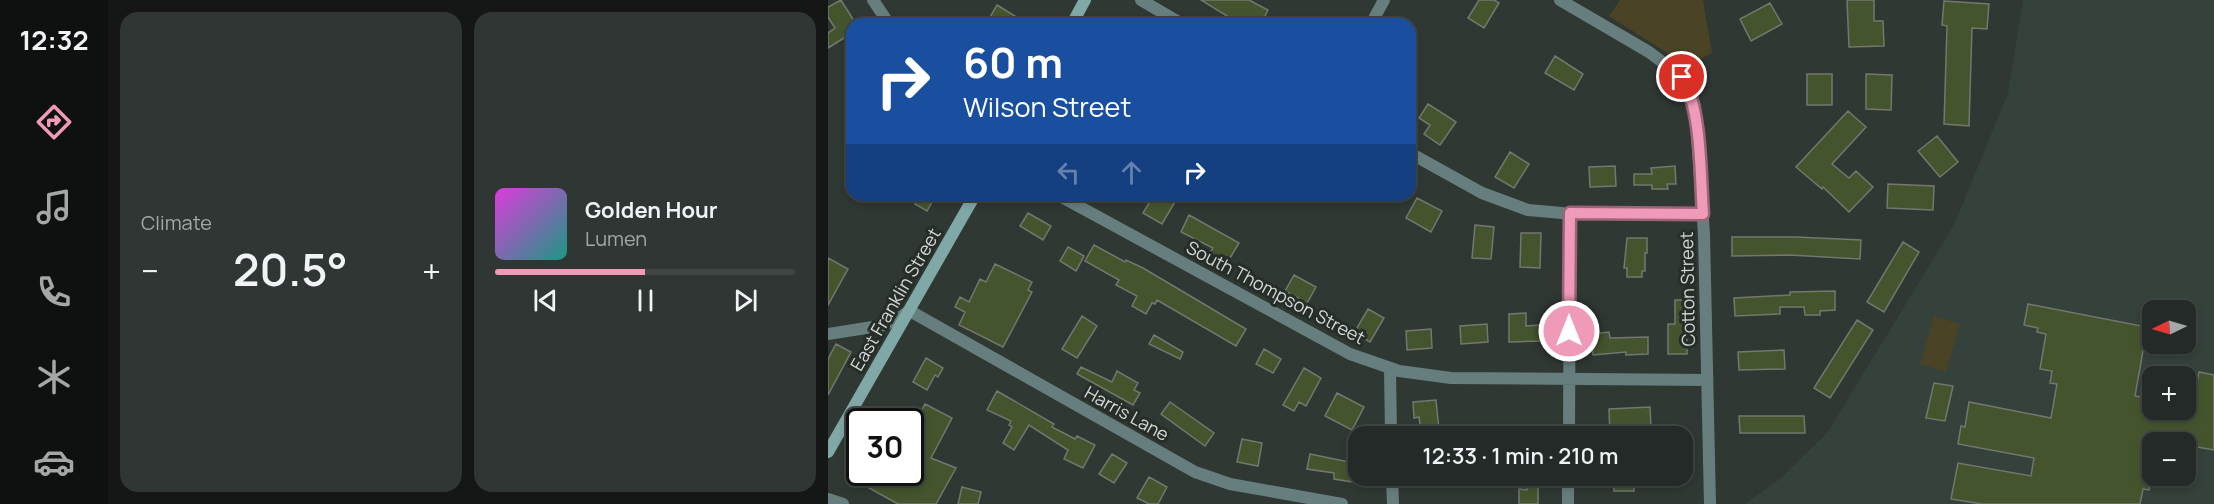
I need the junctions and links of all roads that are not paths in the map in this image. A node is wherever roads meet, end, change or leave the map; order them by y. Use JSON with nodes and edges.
{"nodes":[{"id":1,"x":873,"y":0,"type":"edge"},
{"id":2,"x":1085,"y":0,"type":"edge"},
{"id":3,"x":1141,"y":0,"type":"edge"},
{"id":4,"x":1384,"y":0,"type":"edge"},
{"id":5,"x":1560,"y":0,"type":"edge"},
{"id":6,"x":885,"y":18,"type":"edge"},
{"id":7,"x":1075,"y":18,"type":"edge"},
{"id":8,"x":1172,"y":18,"type":"edge"},
{"id":9,"x":1374,"y":18,"type":"edge"},
{"id":10,"x":1416,"y":156,"type":"edge"},
{"id":11,"x":972,"y":201,"type":"edge"},
{"id":12,"x":1069,"y":201,"type":"edge"},
{"id":13,"x":1570,"y":213,"type":"junction"},
{"id":14,"x":1703,"y":214,"type":"junction"},
{"id":15,"x":910,"y":311,"type":"junction"},
{"id":16,"x":828,"y":334,"type":"edge"},
{"id":17,"x":1390,"y":368,"type":"junction"},
{"id":18,"x":1569,"y":378,"type":"junction"},
{"id":19,"x":1707,"y":380,"type":"junction"},
{"id":20,"x":1391,"y":426,"type":"edge"},
{"id":21,"x":1569,"y":426,"type":"edge"},
{"id":22,"x":828,"y":452,"type":"edge"},
{"id":23,"x":1392,"y":486,"type":"edge"},
{"id":24,"x":1568,"y":486,"type":"edge"},
{"id":25,"x":828,"y":499,"type":"edge"},
{"id":26,"x":843,"y":504,"type":"edge"},
{"id":27,"x":1342,"y":504,"type":"edge"},
{"id":28,"x":1393,"y":504,"type":"edge"},
{"id":29,"x":1568,"y":504,"type":"edge"},
{"id":30,"x":1710,"y":504,"type":"edge"}],
"edges":[{"from":1,"to":6,"type":"street"},
{"from":2,"to":7,"type":"main road"},
{"from":3,"to":8,"type":"street"},
{"from":4,"to":9,"type":"street"},
{"from":5,"to":14,"type":"street","name":"Cotton Street"},
{"from":10,"to":13,"type":"street"},
{"from":11,"to":15,"type":"main road","name":"East Franklin Street"},
{"from":12,"to":17,"type":"street","name":"South Thompson Street"},
{"from":13,"to":14,"type":"street"},
{"from":13,"to":18,"type":"street"},
{"from":14,"to":19,"type":"street","name":"Cotton Street"},
{"from":15,"to":16,"type":"street"},
{"from":15,"to":22,"type":"main road","name":"East Franklin Street"},
{"from":15,"to":27,"type":"street","name":"Harris Lane"},
{"from":17,"to":18,"type":"street","name":"South Thompson Street"},
{"from":17,"to":20,"type":"street"},
{"from":18,"to":19,"type":"street","name":"South Thompson Street"},
{"from":18,"to":21,"type":"street"},
{"from":19,"to":30,"type":"street","name":"Cotton Street"},
{"from":23,"to":28,"type":"street"},
{"from":24,"to":29,"type":"street"},
{"from":25,"to":26,"type":"street"}]}
